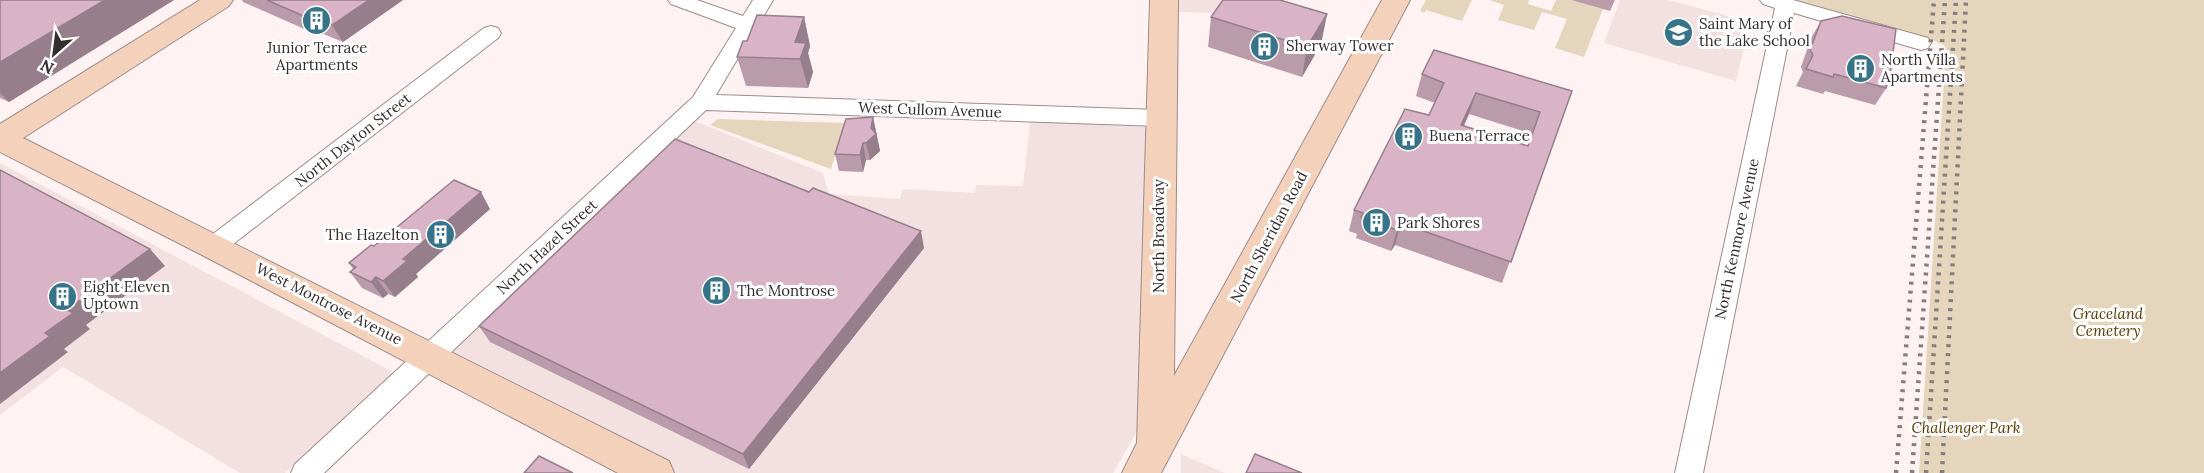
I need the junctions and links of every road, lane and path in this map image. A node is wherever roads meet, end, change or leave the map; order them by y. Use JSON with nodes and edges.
{"nodes":[{"id":1,"x":219,"y":0,"type":"edge"},
{"id":2,"x":678,"y":0,"type":"edge"},
{"id":3,"x":763,"y":0,"type":"edge"},
{"id":4,"x":1164,"y":0,"type":"edge"},
{"id":5,"x":1396,"y":0,"type":"edge"},
{"id":6,"x":1778,"y":3,"type":"edge"},
{"id":7,"x":750,"y":26,"type":"junction"},
{"id":8,"x":491,"y":33,"type":"dead end"},
{"id":9,"x":1921,"y":43,"type":"dead end"},
{"id":10,"x":701,"y":102,"type":"junction"},
{"id":11,"x":1160,"y":118,"type":"junction"},
{"id":12,"x":0,"y":139,"type":"edge"},
{"id":13,"x":214,"y":246,"type":"junction"},
{"id":14,"x":431,"y":356,"type":"junction"},
{"id":15,"x":1150,"y":464,"type":"edge"},
{"id":16,"x":305,"y":473,"type":"edge"},
{"id":17,"x":655,"y":473,"type":"edge"},
{"id":18,"x":1689,"y":473,"type":"edge"}],
"edges":[{"from":1,"to":12,"type":"main road"},
{"from":2,"to":7,"type":"street"},
{"from":3,"to":7,"type":"street","name":"North Hazel Street"},
{"from":4,"to":11,"type":"main road","name":"North Broadway"},
{"from":5,"to":15,"type":"main road","name":"North Sheridan Road"},
{"from":6,"to":9,"type":"street"},
{"from":6,"to":18,"type":"street","name":"North Kenmore Avenue"},
{"from":7,"to":10,"type":"street","name":"North Hazel Street"},
{"from":8,"to":13,"type":"street","name":"North Dayton Street"},
{"from":10,"to":11,"type":"street","name":"West Cullom Avenue"},
{"from":10,"to":14,"type":"street","name":"North Hazel Street"},
{"from":11,"to":15,"type":"main road","name":"North Broadway"},
{"from":12,"to":13,"type":"main road","name":"West Montrose Avenue"},
{"from":13,"to":14,"type":"main road","name":"West Montrose Avenue"},
{"from":14,"to":16,"type":"street","name":"North Hazel Street"},
{"from":14,"to":17,"type":"main road","name":"West Montrose Avenue"}]}
